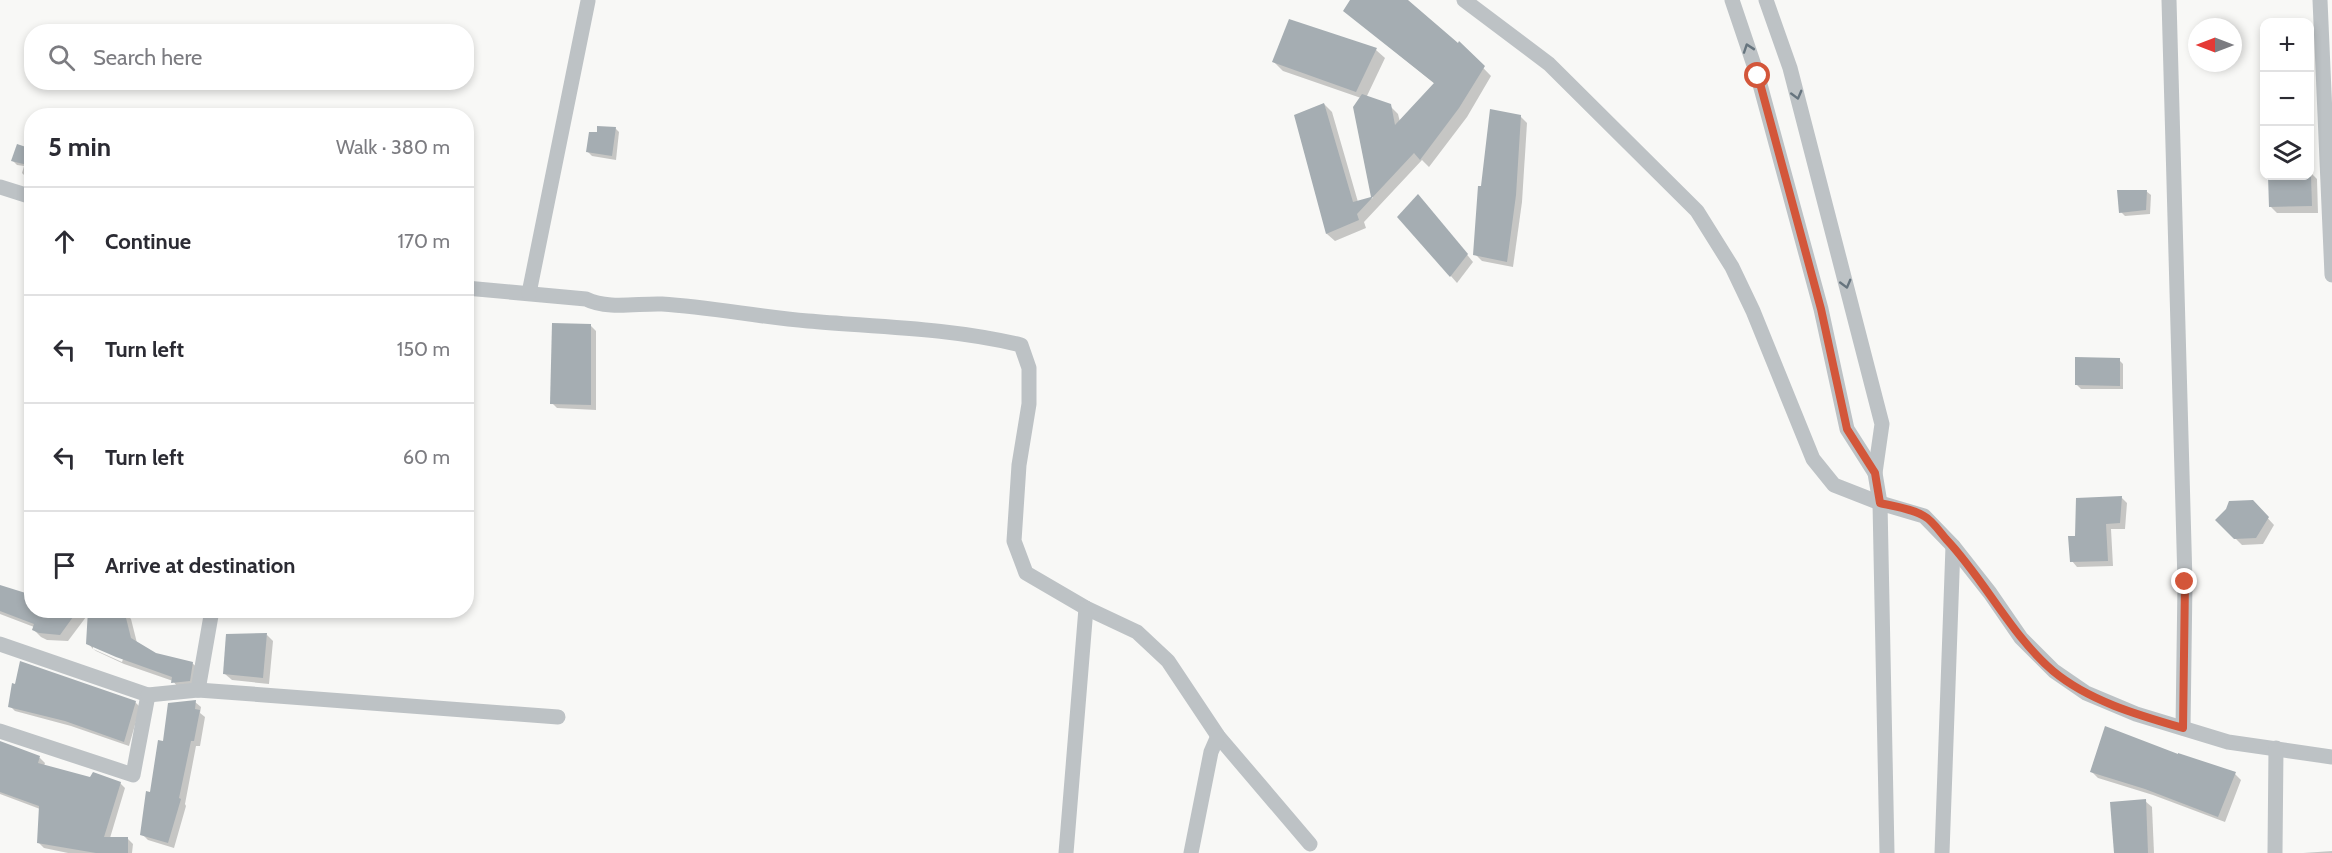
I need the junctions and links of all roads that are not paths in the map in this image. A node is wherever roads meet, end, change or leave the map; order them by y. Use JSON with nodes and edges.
{"nodes":[{"id":1,"x":1464,"y":0,"type":"edge"},
{"id":2,"x":1732,"y":0,"type":"edge"},
{"id":3,"x":1766,"y":0,"type":"edge"},
{"id":4,"x":2169,"y":0,"type":"edge"},
{"id":5,"x":2320,"y":0,"type":"edge"},
{"id":6,"x":588,"y":1,"type":"edge"},
{"id":7,"x":0,"y":187,"type":"edge"},
{"id":8,"x":24,"y":194,"type":"edge"},
{"id":9,"x":2332,"y":275,"type":"edge"},
{"id":10,"x":474,"y":289,"type":"edge"},
{"id":11,"x":529,"y":293,"type":"junction"},
{"id":12,"x":1875,"y":473,"type":"junction"},
{"id":13,"x":1880,"y":503,"type":"junction"},
{"id":14,"x":1953,"y":546,"type":"junction"},
{"id":15,"x":1086,"y":608,"type":"junction"},
{"id":16,"x":211,"y":618,"type":"edge"},
{"id":17,"x":0,"y":644,"type":"edge"},
{"id":18,"x":198,"y":690,"type":"junction"},
{"id":19,"x":148,"y":695,"type":"junction"},
{"id":20,"x":558,"y":717,"type":"dead end"},
{"id":21,"x":2183,"y":728,"type":"junction"},
{"id":22,"x":0,"y":730,"type":"edge"},
{"id":23,"x":1218,"y":736,"type":"junction"},
{"id":24,"x":2276,"y":748,"type":"junction"},
{"id":25,"x":2332,"y":757,"type":"edge"},
{"id":26,"x":1310,"y":844,"type":"dead end"},
{"id":27,"x":1066,"y":853,"type":"edge"},
{"id":28,"x":1191,"y":853,"type":"edge"},
{"id":29,"x":1887,"y":853,"type":"edge"},
{"id":30,"x":1942,"y":853,"type":"edge"},
{"id":31,"x":2276,"y":853,"type":"edge"}],
"edges":[{"from":1,"to":13,"type":"street"},
{"from":12,"to":2,"type":"street","one_way":true},
{"from":3,"to":12,"type":"street","one_way":true},
{"from":4,"to":21,"type":"street"},
{"from":5,"to":9,"type":"street"},
{"from":6,"to":11,"type":"street"},
{"from":7,"to":8,"type":"street"},
{"from":10,"to":11,"type":"street"},
{"from":11,"to":15,"type":"street"},
{"from":12,"to":13,"type":"street"},
{"from":13,"to":14,"type":"street"},
{"from":13,"to":29,"type":"street"},
{"from":14,"to":21,"type":"street"},
{"from":14,"to":30,"type":"street"},
{"from":15,"to":23,"type":"street"},
{"from":15,"to":27,"type":"street"},
{"from":16,"to":18,"type":"street"},
{"from":17,"to":19,"type":"street"},
{"from":18,"to":19,"type":"street"},
{"from":18,"to":20,"type":"street"},
{"from":19,"to":22,"type":"street"},
{"from":21,"to":24,"type":"street"},
{"from":23,"to":26,"type":"street"},
{"from":23,"to":28,"type":"street"},
{"from":24,"to":25,"type":"street"},
{"from":24,"to":31,"type":"street"}]}
